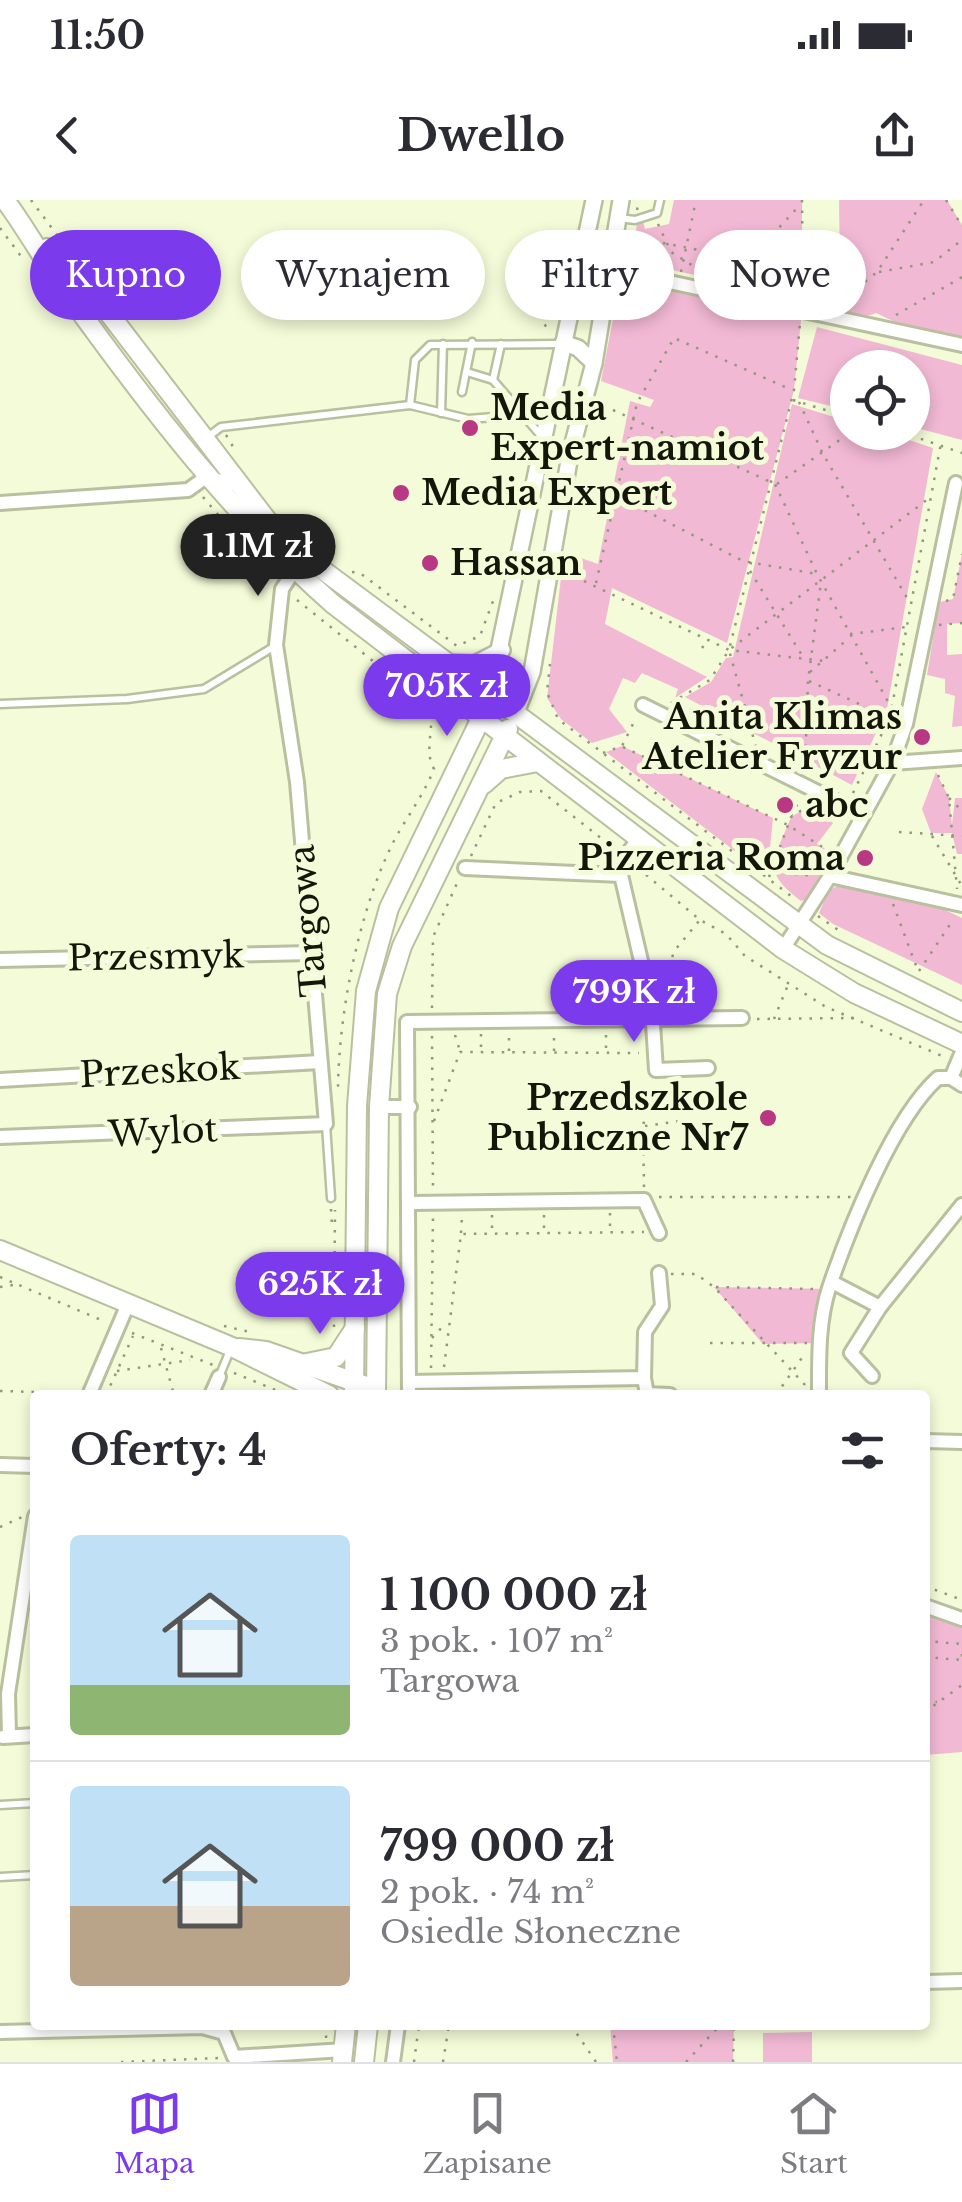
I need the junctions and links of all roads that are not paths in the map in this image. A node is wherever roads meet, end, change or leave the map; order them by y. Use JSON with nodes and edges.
{"nodes":[{"id":1,"x":5,"y":200,"type":"edge"},
{"id":2,"x":594,"y":200,"type":"edge"},
{"id":3,"x":621,"y":200,"type":"edge"},
{"id":4,"x":660,"y":200,"type":"edge"},
{"id":5,"x":617,"y":218,"type":"junction"},
{"id":6,"x":25,"y":226,"type":"junction"},
{"id":7,"x":588,"y":230,"type":"edge"},
{"id":8,"x":617,"y":230,"type":"edge"},
{"id":9,"x":674,"y":283,"type":"edge"},
{"id":10,"x":564,"y":320,"type":"edge"},
{"id":11,"x":604,"y":320,"type":"edge"},
{"id":12,"x":558,"y":340,"type":"junction"},
{"id":13,"x":472,"y":342,"type":"junction"},
{"id":14,"x":443,"y":344,"type":"junction"},
{"id":15,"x":501,"y":344,"type":"junction"},
{"id":16,"x":962,"y":346,"type":"edge"},
{"id":17,"x":594,"y":363,"type":"junction"},
{"id":18,"x":467,"y":372,"type":"junction"},
{"id":19,"x":493,"y":380,"type":"junction"},
{"id":20,"x":462,"y":392,"type":"dead end"},
{"id":21,"x":410,"y":406,"type":"junction"},
{"id":22,"x":441,"y":413,"type":"junction"},
{"id":23,"x":522,"y":416,"type":"junction"},
{"id":24,"x":172,"y":428,"type":"junction"},
{"id":25,"x":206,"y":438,"type":"junction"},
{"id":26,"x":544,"y":438,"type":"junction"},
{"id":27,"x":206,"y":477,"type":"junction"},
{"id":28,"x":956,"y":483,"type":"dead end"},
{"id":29,"x":241,"y":486,"type":"junction"},
{"id":30,"x":0,"y":502,"type":"edge"},
{"id":31,"x":300,"y":562,"type":"junction"},
{"id":32,"x":276,"y":645,"type":"junction"},
{"id":33,"x":502,"y":650,"type":"junction"},
{"id":34,"x":444,"y":664,"type":"junction"},
{"id":35,"x":489,"y":697,"type":"junction"},
{"id":36,"x":0,"y":704,"type":"edge"},
{"id":37,"x":642,"y":705,"type":"road end"},
{"id":38,"x":515,"y":715,"type":"junction"},
{"id":39,"x":482,"y":720,"type":"junction"},
{"id":40,"x":504,"y":738,"type":"junction"},
{"id":41,"x":962,"y":758,"type":"edge"},
{"id":42,"x":538,"y":762,"type":"junction"},
{"id":43,"x":892,"y":763,"type":"junction"},
{"id":44,"x":476,"y":791,"type":"junction"},
{"id":45,"x":862,"y":814,"type":"junction"},
{"id":46,"x":639,"y":838,"type":"junction"},
{"id":47,"x":465,"y":868,"type":"road end"},
{"id":48,"x":621,"y":875,"type":"junction"},
{"id":49,"x":830,"y":877,"type":"junction"},
{"id":50,"x":961,"y":905,"type":"edge"},
{"id":51,"x":804,"y":917,"type":"junction"},
{"id":52,"x":783,"y":949,"type":"junction"},
{"id":53,"x":312,"y":953,"type":"junction"},
{"id":54,"x":0,"y":960,"type":"edge"},
{"id":55,"x":962,"y":1012,"type":"edge"},
{"id":56,"x":653,"y":1013,"type":"junction"},
{"id":57,"x":742,"y":1018,"type":"road end"},
{"id":58,"x":960,"y":1053,"type":"edge"},
{"id":59,"x":320,"y":1062,"type":"junction"},
{"id":60,"x":708,"y":1068,"type":"dead end"},
{"id":61,"x":0,"y":1080,"type":"edge"},
{"id":62,"x":956,"y":1082,"type":"edge"},
{"id":63,"x":379,"y":1107,"type":"junction"},
{"id":64,"x":410,"y":1107,"type":"junction"},
{"id":65,"x":326,"y":1124,"type":"junction"},
{"id":66,"x":0,"y":1137,"type":"edge"},
{"id":67,"x":330,"y":1198,"type":"road end"},
{"id":68,"x":412,"y":1203,"type":"junction"},
{"id":69,"x":962,"y":1205,"type":"edge"},
{"id":70,"x":659,"y":1233,"type":"road end"},
{"id":71,"x":0,"y":1250,"type":"edge"},
{"id":72,"x":659,"y":1273,"type":"road end"},
{"id":73,"x":830,"y":1285,"type":"junction"},
{"id":74,"x":128,"y":1304,"type":"junction"},
{"id":75,"x":880,"y":1308,"type":"junction"},
{"id":76,"x":355,"y":1328,"type":"junction"},
{"id":77,"x":232,"y":1347,"type":"junction"},
{"id":78,"x":296,"y":1364,"type":"junction"},
{"id":79,"x":220,"y":1373,"type":"joint"},
{"id":80,"x":872,"y":1376,"type":"dead end"},
{"id":81,"x":644,"y":1378,"type":"junction"},
{"id":82,"x":409,"y":1388,"type":"edge"},
{"id":83,"x":92,"y":1390,"type":"edge"},
{"id":84,"x":214,"y":1390,"type":"edge"},
{"id":85,"x":319,"y":1390,"type":"edge"},
{"id":86,"x":354,"y":1390,"type":"edge"},
{"id":87,"x":376,"y":1390,"type":"edge"},
{"id":88,"x":646,"y":1390,"type":"edge"},
{"id":89,"x":816,"y":1390,"type":"edge"},
{"id":90,"x":930,"y":1441,"type":"edge"},
{"id":91,"x":962,"y":1442,"type":"edge"},
{"id":92,"x":0,"y":1465,"type":"edge"},
{"id":93,"x":30,"y":1466,"type":"edge"},
{"id":94,"x":30,"y":1549,"type":"edge"},
{"id":95,"x":930,"y":1608,"type":"edge"},
{"id":96,"x":962,"y":1619,"type":"edge"},
{"id":97,"x":30,"y":1734,"type":"edge"},
{"id":98,"x":4,"y":1736,"type":"edge"},
{"id":99,"x":30,"y":1803,"type":"edge"},
{"id":100,"x":0,"y":1805,"type":"edge"},
{"id":101,"x":30,"y":1876,"type":"edge"},
{"id":102,"x":0,"y":1877,"type":"edge"},
{"id":103,"x":962,"y":1981,"type":"edge"},
{"id":104,"x":930,"y":1982,"type":"edge"},
{"id":105,"x":107,"y":2030,"type":"edge"},
{"id":106,"x":218,"y":2030,"type":"edge"},
{"id":107,"x":346,"y":2030,"type":"edge"},
{"id":108,"x":367,"y":2030,"type":"edge"},
{"id":109,"x":397,"y":2030,"type":"edge"},
{"id":110,"x":0,"y":2032,"type":"edge"},
{"id":111,"x":343,"y":2056,"type":"edge"},
{"id":112,"x":364,"y":2062,"type":"edge"},
{"id":113,"x":393,"y":2062,"type":"edge"}],
"edges":[{"from":1,"to":6,"type":"main road"},
{"from":2,"to":7,"type":"street"},
{"from":3,"to":5,"type":"street"},
{"from":4,"to":5,"type":"lane"},
{"from":5,"to":8,"type":"street"},
{"from":6,"to":24,"type":"main road"},
{"from":6,"to":25,"type":"main road"},
{"from":9,"to":16,"type":"street"},
{"from":10,"to":12,"type":"street"},
{"from":11,"to":17,"type":"street"},
{"from":12,"to":15,"type":"lane"},
{"from":12,"to":17,"type":"street"},
{"from":12,"to":26,"type":"street"},
{"from":13,"to":14,"type":"lane"},
{"from":13,"to":15,"type":"lane"},
{"from":13,"to":18,"type":"lane"},
{"from":14,"to":21,"type":"lane"},
{"from":14,"to":22,"type":"lane"},
{"from":15,"to":19,"type":"lane"},
{"from":17,"to":38,"type":"street"},
{"from":18,"to":19,"type":"lane"},
{"from":18,"to":20,"type":"lane"},
{"from":19,"to":23,"type":"lane"},
{"from":21,"to":22,"type":"lane"},
{"from":21,"to":25,"type":"lane"},
{"from":22,"to":23,"type":"lane"},
{"from":23,"to":26,"type":"lane"},
{"from":24,"to":25,"type":"lane"},
{"from":24,"to":27,"type":"main road"},
{"from":25,"to":29,"type":"main road"},
{"from":26,"to":33,"type":"street"},
{"from":27,"to":29,"type":"street"},
{"from":27,"to":30,"type":"street"},
{"from":27,"to":31,"type":"main road"},
{"from":28,"to":43,"type":"street"},
{"from":29,"to":31,"type":"main road"},
{"from":31,"to":32,"type":"street","name":"Targowa"},
{"from":31,"to":34,"type":"main road"},
{"from":31,"to":39,"type":"main road"},
{"from":32,"to":36,"type":"lane"},
{"from":32,"to":53,"type":"street","name":"Targowa"},
{"from":33,"to":34,"type":"street"},
{"from":33,"to":35,"type":"street"},
{"from":34,"to":35,"type":"main road"},
{"from":35,"to":38,"type":"main road"},
{"from":35,"to":39,"type":"main road"},
{"from":37,"to":45,"type":"street"},
{"from":38,"to":40,"type":"main road"},
{"from":38,"to":51,"type":"main road"},
{"from":39,"to":40,"type":"main road"},
{"from":39,"to":76,"type":"main road"},
{"from":40,"to":42,"type":"main road"},
{"from":40,"to":44,"type":"main road"},
{"from":41,"to":43,"type":"street"},
{"from":42,"to":44,"type":"main road"},
{"from":42,"to":46,"type":"main road"},
{"from":43,"to":45,"type":"street"},
{"from":44,"to":63,"type":"main road"},
{"from":45,"to":49,"type":"street"},
{"from":46,"to":48,"type":"street"},
{"from":46,"to":52,"type":"main road"},
{"from":47,"to":48,"type":"street"},
{"from":48,"to":56,"type":"street"},
{"from":49,"to":50,"type":"street"},
{"from":49,"to":51,"type":"street"},
{"from":51,"to":52,"type":"street"},
{"from":51,"to":55,"type":"main road"},
{"from":52,"to":58,"type":"main road"},
{"from":53,"to":54,"type":"street","name":"Przesmyk"},
{"from":53,"to":59,"type":"street","name":"Targowa"},
{"from":56,"to":57,"type":"street"},
{"from":56,"to":60,"type":"street"},
{"from":56,"to":64,"type":"street"},
{"from":58,"to":62,"type":"street"},
{"from":59,"to":61,"type":"street","name":"Przeskok"},
{"from":59,"to":65,"type":"street","name":"Targowa"},
{"from":62,"to":73,"type":"street"},
{"from":63,"to":64,"type":"street"},
{"from":63,"to":87,"type":"main road"},
{"from":64,"to":68,"type":"street"},
{"from":65,"to":66,"type":"street","name":"Wylot"},
{"from":65,"to":67,"type":"lane","name":"Targowa"},
{"from":68,"to":70,"type":"street"},
{"from":68,"to":82,"type":"street"},
{"from":69,"to":75,"type":"street"},
{"from":71,"to":74,"type":"main road"},
{"from":72,"to":81,"type":"street"},
{"from":73,"to":75,"type":"street"},
{"from":73,"to":89,"type":"street"},
{"from":74,"to":77,"type":"main road"},
{"from":74,"to":83,"type":"street"},
{"from":75,"to":80,"type":"street"},
{"from":76,"to":78,"type":"main road"},
{"from":76,"to":86,"type":"main road"},
{"from":77,"to":78,"type":"main road"},
{"from":77,"to":79,"type":"lane"},
{"from":77,"to":85,"type":"main road"},
{"from":78,"to":86,"type":"main road"},
{"from":79,"to":84,"type":"street"},
{"from":81,"to":82,"type":"street"},
{"from":81,"to":88,"type":"street"},
{"from":90,"to":91,"type":"street"},
{"from":92,"to":93,"type":"street"},
{"from":94,"to":98,"type":"street"},
{"from":95,"to":96,"type":"street"},
{"from":97,"to":98,"type":"street"},
{"from":99,"to":100,"type":"lane"},
{"from":101,"to":102,"type":"lane"},
{"from":103,"to":104,"type":"street"},
{"from":105,"to":110,"type":"street"},
{"from":106,"to":111,"type":"street"},
{"from":107,"to":111,"type":"main road"},
{"from":108,"to":112,"type":"main road"},
{"from":109,"to":113,"type":"street"}]}
